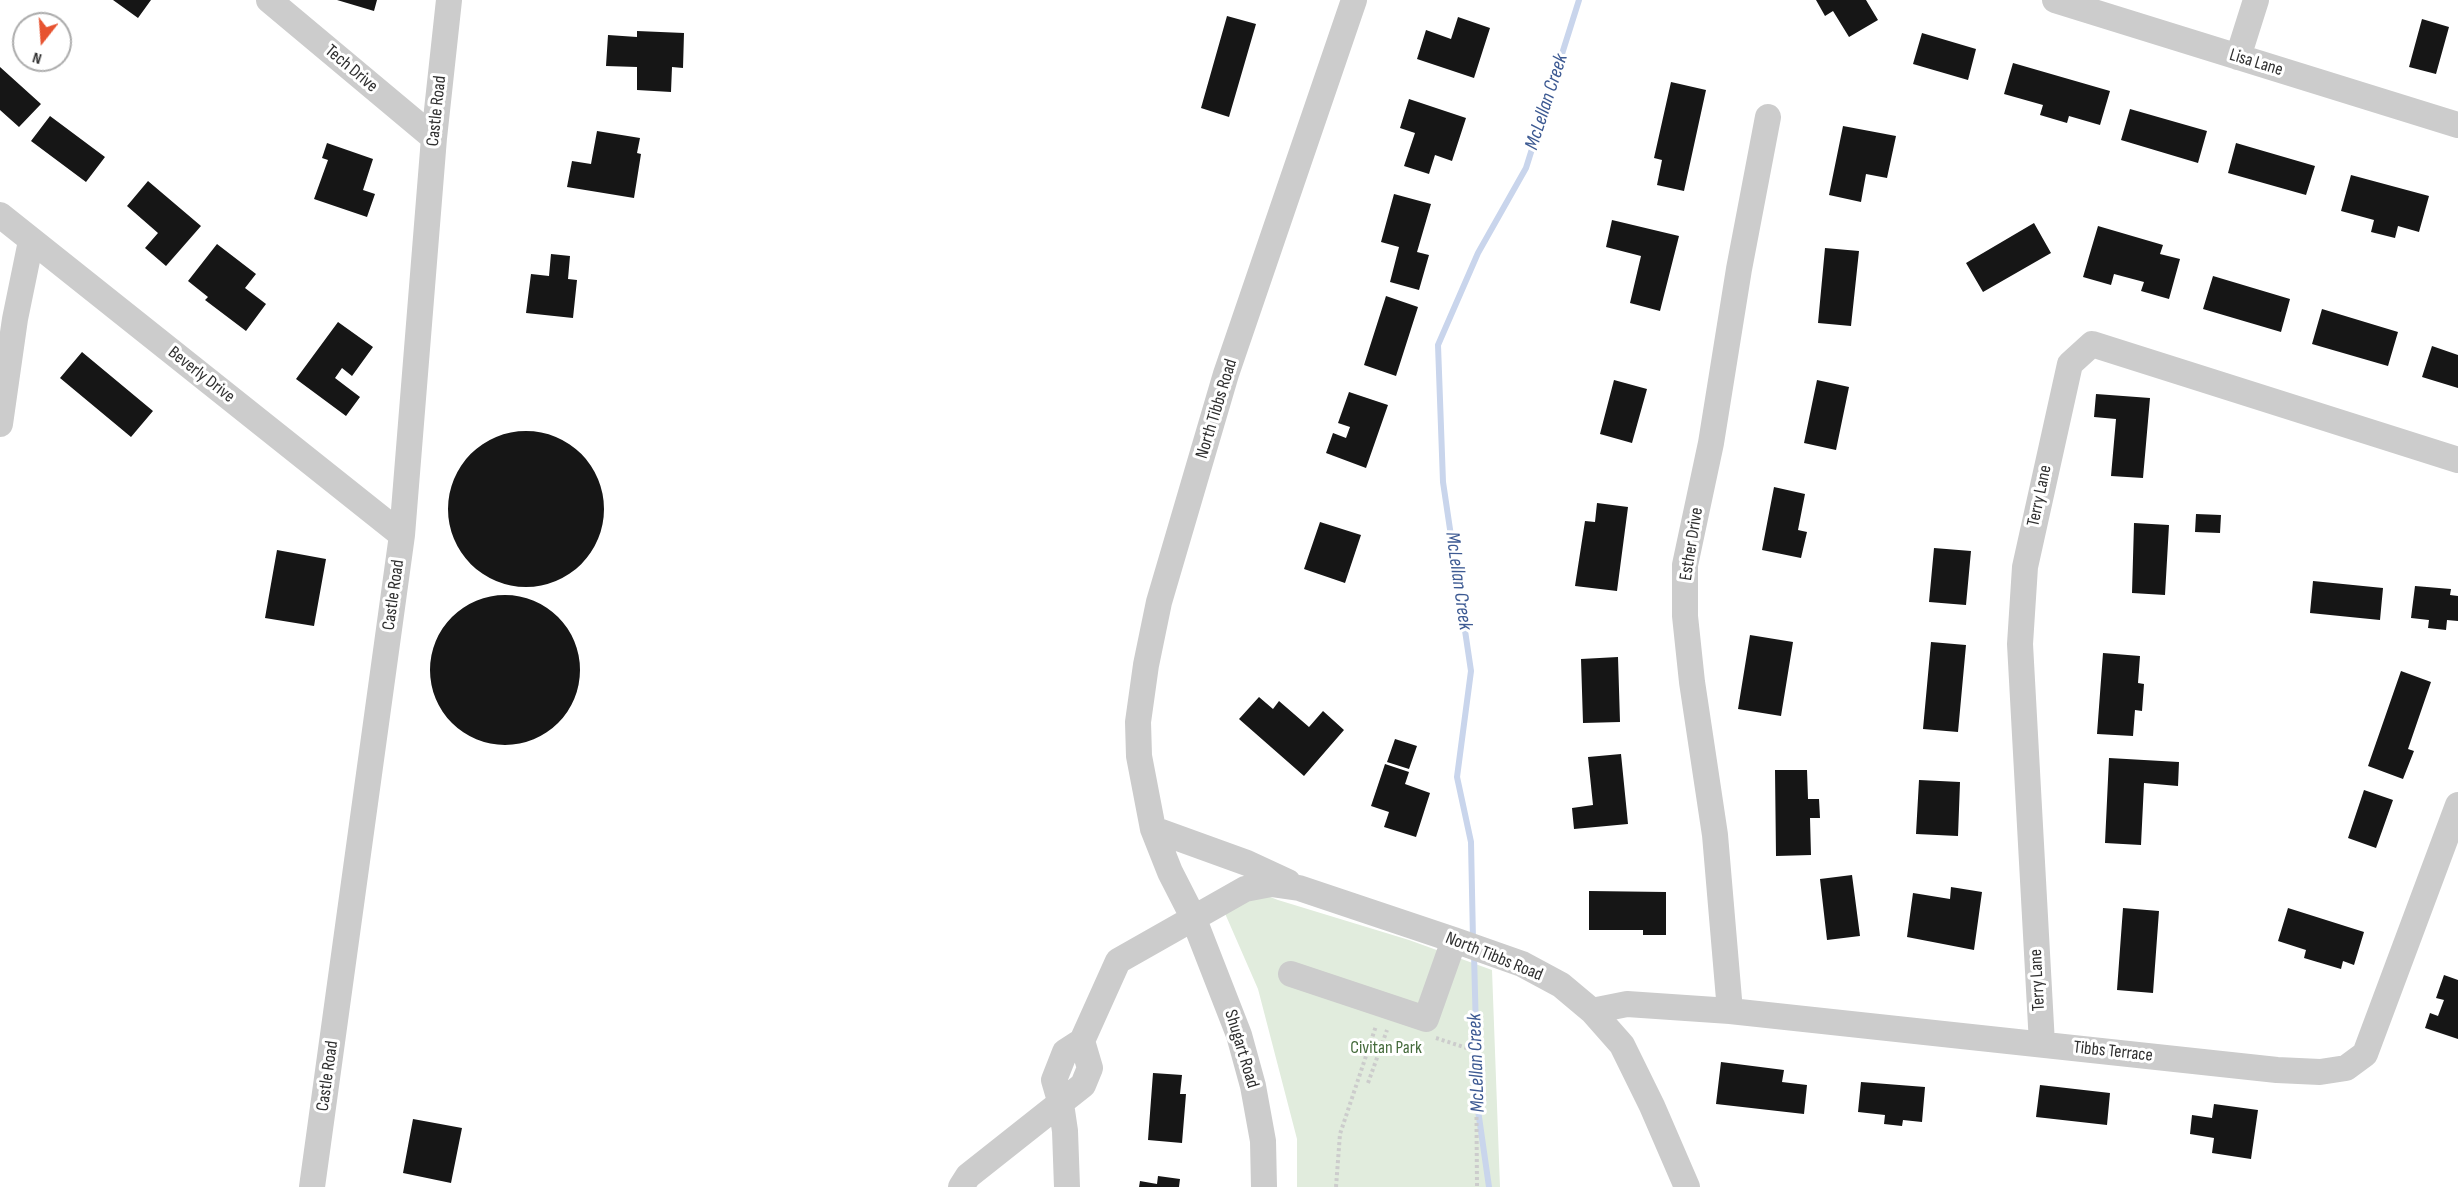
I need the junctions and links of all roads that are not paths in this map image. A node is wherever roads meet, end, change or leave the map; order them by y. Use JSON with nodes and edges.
{"nodes":[{"id":1,"x":269,"y":0,"type":"edge"},
{"id":2,"x":448,"y":0,"type":"edge"},
{"id":3,"x":1354,"y":0,"type":"edge"},
{"id":4,"x":2055,"y":0,"type":"edge"},
{"id":5,"x":2256,"y":0,"type":"edge"},
{"id":6,"x":2238,"y":57,"type":"junction"},
{"id":7,"x":1768,"y":117,"type":"dead end"},
{"id":8,"x":2458,"y":125,"type":"edge"},
{"id":9,"x":434,"y":138,"type":"junction"},
{"id":10,"x":0,"y":215,"type":"edge"},
{"id":11,"x":31,"y":241,"type":"junction"},
{"id":12,"x":0,"y":424,"type":"edge"},
{"id":13,"x":2458,"y":460,"type":"edge"},
{"id":14,"x":402,"y":535,"type":"junction"},
{"id":15,"x":2458,"y":805,"type":"edge"},
{"id":16,"x":1153,"y":829,"type":"junction"},
{"id":17,"x":1299,"y":888,"type":"junction"},
{"id":18,"x":1193,"y":917,"type":"junction"},
{"id":19,"x":1457,"y":941,"type":"junction"},
{"id":20,"x":1290,"y":974,"type":"dead end"},
{"id":21,"x":1592,"y":1011,"type":"junction"},
{"id":22,"x":1730,"y":1011,"type":"junction"},
{"id":23,"x":2042,"y":1044,"type":"junction"},
{"id":24,"x":1061,"y":1104,"type":"junction"},
{"id":25,"x":312,"y":1187,"type":"edge"},
{"id":26,"x":961,"y":1187,"type":"edge"},
{"id":27,"x":1067,"y":1187,"type":"edge"},
{"id":28,"x":1264,"y":1187,"type":"edge"},
{"id":29,"x":1687,"y":1187,"type":"edge"}],
"edges":[{"from":1,"to":9,"type":"street","name":"Tech Drive"},
{"from":2,"to":9,"type":"street","name":"Castle Road"},
{"from":3,"to":16,"type":"street","name":"North Tibbs Road"},
{"from":4,"to":6,"type":"street","name":"Lisa Lane"},
{"from":5,"to":6,"type":"street"},
{"from":6,"to":8,"type":"street","name":"Lisa Lane"},
{"from":7,"to":22,"type":"street","name":"Esther Drive"},
{"from":9,"to":14,"type":"street","name":"Castle Road"},
{"from":10,"to":11,"type":"street","name":"Beverly Drive"},
{"from":11,"to":12,"type":"street"},
{"from":11,"to":14,"type":"street","name":"Beverly Drive"},
{"from":13,"to":23,"type":"street","name":"Terry Lane"},
{"from":14,"to":25,"type":"street","name":"Castle Road"},
{"from":15,"to":23,"type":"street","name":"Tibbs Terrace"},
{"from":16,"to":17,"type":"street","name":"North Tibbs Road"},
{"from":16,"to":18,"type":"street","name":"North Tibbs Road"},
{"from":17,"to":18,"type":"street","name":"North Tibbs Road"},
{"from":17,"to":19,"type":"street","name":"North Tibbs Road"},
{"from":18,"to":24,"type":"street"},
{"from":18,"to":28,"type":"street","name":"Shugart Road"},
{"from":19,"to":20,"type":"street"},
{"from":19,"to":21,"type":"street","name":"North Tibbs Road"},
{"from":21,"to":22,"type":"street","name":"Tibbs Terrace"},
{"from":21,"to":29,"type":"street","name":"North Tibbs Road"},
{"from":22,"to":23,"type":"street","name":"Tibbs Terrace"},
{"from":24,"to":26,"type":"street"},
{"from":24,"to":27,"type":"street"}]}
